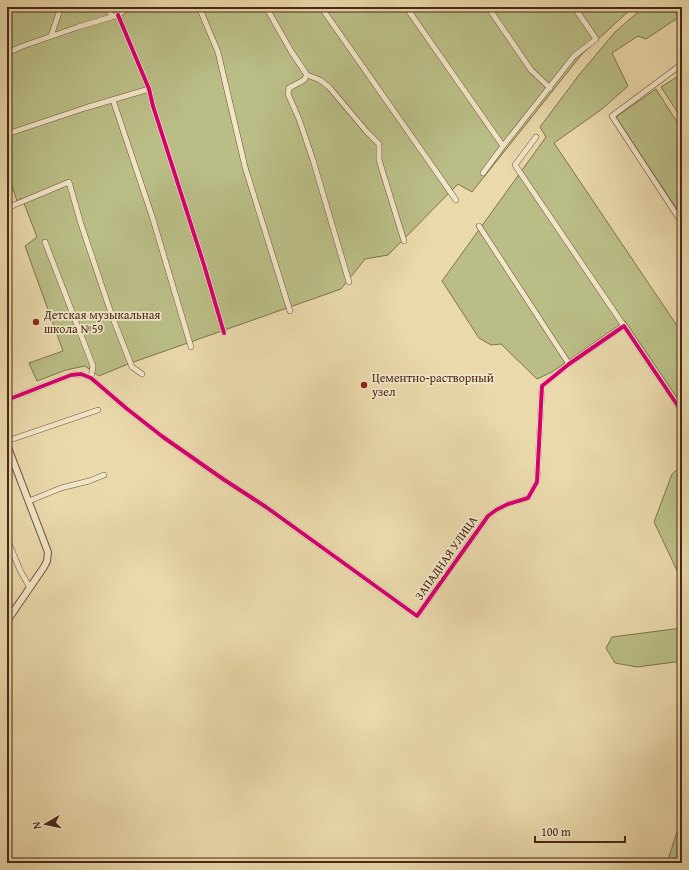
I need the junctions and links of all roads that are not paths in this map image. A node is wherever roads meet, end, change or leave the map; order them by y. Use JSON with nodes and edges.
{"nodes":[{"id":1,"x":61,"y":7,"type":"edge"},
{"id":2,"x":108,"y":7,"type":"edge"},
{"id":3,"x":129,"y":7,"type":"edge"},
{"id":4,"x":199,"y":7,"type":"edge"},
{"id":5,"x":266,"y":7,"type":"edge"},
{"id":6,"x":320,"y":7,"type":"edge"},
{"id":7,"x":406,"y":7,"type":"edge"},
{"id":8,"x":488,"y":7,"type":"edge"},
{"id":9,"x":574,"y":7,"type":"edge"},
{"id":10,"x":678,"y":7,"type":"edge"},
{"id":11,"x":682,"y":14,"type":"edge"},
{"id":12,"x":118,"y":15,"type":"junction"},
{"id":13,"x":112,"y":17,"type":"junction"},
{"id":14,"x":51,"y":36,"type":"junction"},
{"id":15,"x":7,"y":53,"type":"edge"},
{"id":16,"x":682,"y":64,"type":"edge"},
{"id":17,"x":307,"y":75,"type":"junction"},
{"id":18,"x":550,"y":88,"type":"junction"},
{"id":19,"x":149,"y":89,"type":"junction"},
{"id":20,"x":113,"y":100,"type":"junction"},
{"id":21,"x":7,"y":134,"type":"edge"},
{"id":22,"x":536,"y":137,"type":"dead end"},
{"id":23,"x":503,"y":146,"type":"junction"},
{"id":24,"x":483,"y":173,"type":"dead end"},
{"id":25,"x":456,"y":200,"type":"dead end"},
{"id":26,"x":7,"y":209,"type":"edge"},
{"id":27,"x":682,"y":223,"type":"edge"},
{"id":28,"x":479,"y":226,"type":"dead end"},
{"id":29,"x":404,"y":241,"type":"dead end"},
{"id":30,"x":45,"y":242,"type":"dead end"},
{"id":31,"x":350,"y":282,"type":"dead end"},
{"id":32,"x":290,"y":311,"type":"dead end"},
{"id":33,"x":624,"y":326,"type":"junction"},
{"id":34,"x":224,"y":334,"type":"dead end"},
{"id":35,"x":191,"y":346,"type":"dead end"},
{"id":36,"x":569,"y":364,"type":"junction"},
{"id":37,"x":142,"y":374,"type":"dead end"},
{"id":38,"x":91,"y":378,"type":"junction"},
{"id":39,"x":7,"y":400,"type":"edge"},
{"id":40,"x":98,"y":410,"type":"dead end"},
{"id":41,"x":682,"y":412,"type":"edge"},
{"id":42,"x":7,"y":441,"type":"edge"},
{"id":43,"x":7,"y":445,"type":"edge"},
{"id":44,"x":104,"y":475,"type":"dead end"},
{"id":45,"x":29,"y":501,"type":"junction"},
{"id":46,"x":7,"y":539,"type":"edge"},
{"id":47,"x":30,"y":588,"type":"junction"},
{"id":48,"x":7,"y":621,"type":"edge"}],
"edges":[{"from":1,"to":14,"type":"street"},
{"from":2,"to":13,"type":"street"},
{"from":3,"to":12,"type":"street"},
{"from":4,"to":32,"type":"street"},
{"from":5,"to":17,"type":"street"},
{"from":6,"to":25,"type":"street"},
{"from":7,"to":23,"type":"street"},
{"from":8,"to":18,"type":"street"},
{"from":9,"to":18,"type":"street"},
{"from":10,"to":11,"type":"street"},
{"from":12,"to":13,"type":"street"},
{"from":12,"to":19,"type":"street"},
{"from":13,"to":14,"type":"street"},
{"from":14,"to":15,"type":"street"},
{"from":16,"to":27,"type":"street"},
{"from":17,"to":29,"type":"street"},
{"from":17,"to":31,"type":"street"},
{"from":18,"to":23,"type":"street"},
{"from":19,"to":20,"type":"street"},
{"from":19,"to":34,"type":"street"},
{"from":20,"to":21,"type":"street"},
{"from":20,"to":35,"type":"street"},
{"from":22,"to":33,"type":"street"},
{"from":23,"to":24,"type":"street"},
{"from":26,"to":37,"type":"street"},
{"from":28,"to":36,"type":"street"},
{"from":30,"to":38,"type":"street"},
{"from":33,"to":36,"type":"street","name":"ЗАПАДНАЯ УЛИЦА"},
{"from":33,"to":41,"type":"street"},
{"from":36,"to":38,"type":"street","name":"ЗАПАДНАЯ УЛИЦА"},
{"from":38,"to":39,"type":"street"},
{"from":40,"to":42,"type":"street"},
{"from":43,"to":45,"type":"street"},
{"from":44,"to":45,"type":"street"},
{"from":45,"to":47,"type":"street"},
{"from":46,"to":47,"type":"street"},
{"from":47,"to":48,"type":"street"}]}
